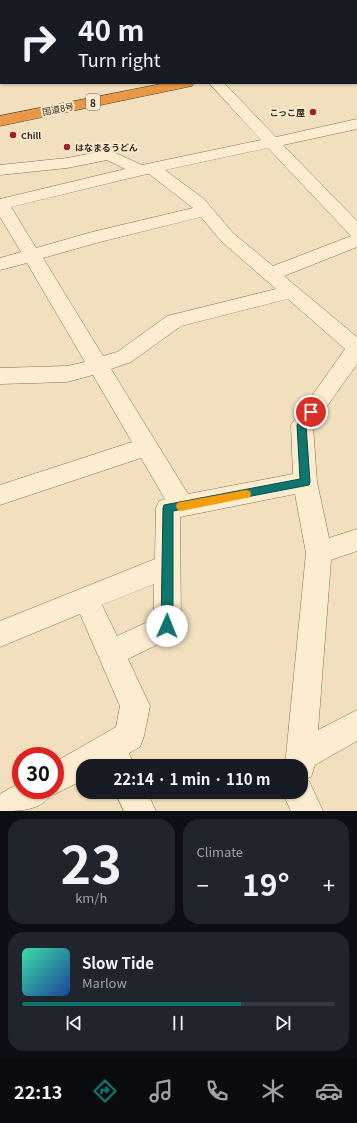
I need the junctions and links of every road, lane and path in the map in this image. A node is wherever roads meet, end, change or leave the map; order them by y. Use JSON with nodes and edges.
{"nodes":[{"id":1,"x":120,"y":84,"type":"edge"},
{"id":2,"x":182,"y":84,"type":"edge"},
{"id":3,"x":217,"y":84,"type":"edge"},
{"id":4,"x":0,"y":107,"type":"edge"},
{"id":5,"x":0,"y":121,"type":"edge"},
{"id":6,"x":357,"y":124,"type":"edge"},
{"id":7,"x":271,"y":142,"type":"junction"},
{"id":8,"x":42,"y":167,"type":"junction"},
{"id":9,"x":0,"y":170,"type":"edge"},
{"id":10,"x":147,"y":170,"type":"junction"},
{"id":11,"x":50,"y":192,"type":"junction"},
{"id":12,"x":0,"y":204,"type":"edge"},
{"id":13,"x":205,"y":211,"type":"junction"},
{"id":14,"x":357,"y":232,"type":"edge"},
{"id":15,"x":357,"y":240,"type":"edge"},
{"id":16,"x":31,"y":254,"type":"junction"},
{"id":17,"x":0,"y":264,"type":"edge"},
{"id":18,"x":271,"y":274,"type":"junction"},
{"id":19,"x":291,"y":292,"type":"junction"},
{"id":20,"x":357,"y":348,"type":"edge"},
{"id":21,"x":98,"y":366,"type":"junction"},
{"id":22,"x":0,"y":376,"type":"edge"},
{"id":23,"x":146,"y":447,"type":"junction"},
{"id":24,"x":305,"y":482,"type":"junction"},
{"id":25,"x":0,"y":495,"type":"edge"},
{"id":26,"x":182,"y":506,"type":"junction"},
{"id":27,"x":357,"y":540,"type":"edge"},
{"id":28,"x":319,"y":553,"type":"junction"},
{"id":29,"x":168,"y":566,"type":"junction"},
{"id":30,"x":86,"y":599,"type":"junction"},
{"id":31,"x":0,"y":634,"type":"edge"},
{"id":32,"x":110,"y":653,"type":"junction"},
{"id":33,"x":357,"y":725,"type":"edge"},
{"id":34,"x":114,"y":757,"type":"edge"},
{"id":35,"x":300,"y":759,"type":"edge"},
{"id":36,"x":303,"y":759,"type":"edge"},
{"id":37,"x":64,"y":776,"type":"edge"},
{"id":38,"x":22,"y":799,"type":"edge"},
{"id":39,"x":134,"y":799,"type":"edge"},
{"id":40,"x":301,"y":799,"type":"edge"},
{"id":41,"x":1,"y":811,"type":"edge"},
{"id":42,"x":140,"y":811,"type":"edge"},
{"id":43,"x":307,"y":811,"type":"edge"}],
"edges":[{"from":1,"to":4,"type":"highway","name":"国道8号","number":"8"},
{"from":2,"to":5,"type":"highway","name":"国道8号","number":"8"},
{"from":3,"to":7,"type":"street"},
{"from":6,"to":7,"type":"street"},
{"from":7,"to":10,"type":"street"},
{"from":7,"to":14,"type":"street"},
{"from":8,"to":9,"type":"street"},
{"from":8,"to":10,"type":"street"},
{"from":8,"to":11,"type":"street"},
{"from":10,"to":11,"type":"street"},
{"from":10,"to":13,"type":"street"},
{"from":11,"to":12,"type":"street"},
{"from":12,"to":16,"type":"street"},
{"from":13,"to":16,"type":"street"},
{"from":13,"to":18,"type":"street"},
{"from":15,"to":18,"type":"street"},
{"from":16,"to":17,"type":"street"},
{"from":16,"to":21,"type":"street"},
{"from":18,"to":19,"type":"street"},
{"from":19,"to":20,"type":"street"},
{"from":19,"to":21,"type":"street"},
{"from":20,"to":24,"type":"street"},
{"from":21,"to":22,"type":"street"},
{"from":21,"to":23,"type":"street"},
{"from":23,"to":25,"type":"street"},
{"from":23,"to":26,"type":"street"},
{"from":24,"to":26,"type":"street"},
{"from":24,"to":28,"type":"street"},
{"from":26,"to":29,"type":"street"},
{"from":27,"to":28,"type":"street"},
{"from":28,"to":35,"type":"street"},
{"from":29,"to":30,"type":"street"},
{"from":29,"to":32,"type":"street"},
{"from":30,"to":31,"type":"street"},
{"from":30,"to":32,"type":"street"},
{"from":32,"to":34,"type":"street"},
{"from":33,"to":36,"type":"street"},
{"from":34,"to":37,"type":"street"},
{"from":38,"to":41,"type":"street"},
{"from":39,"to":42,"type":"street"},
{"from":40,"to":43,"type":"street"}]}
